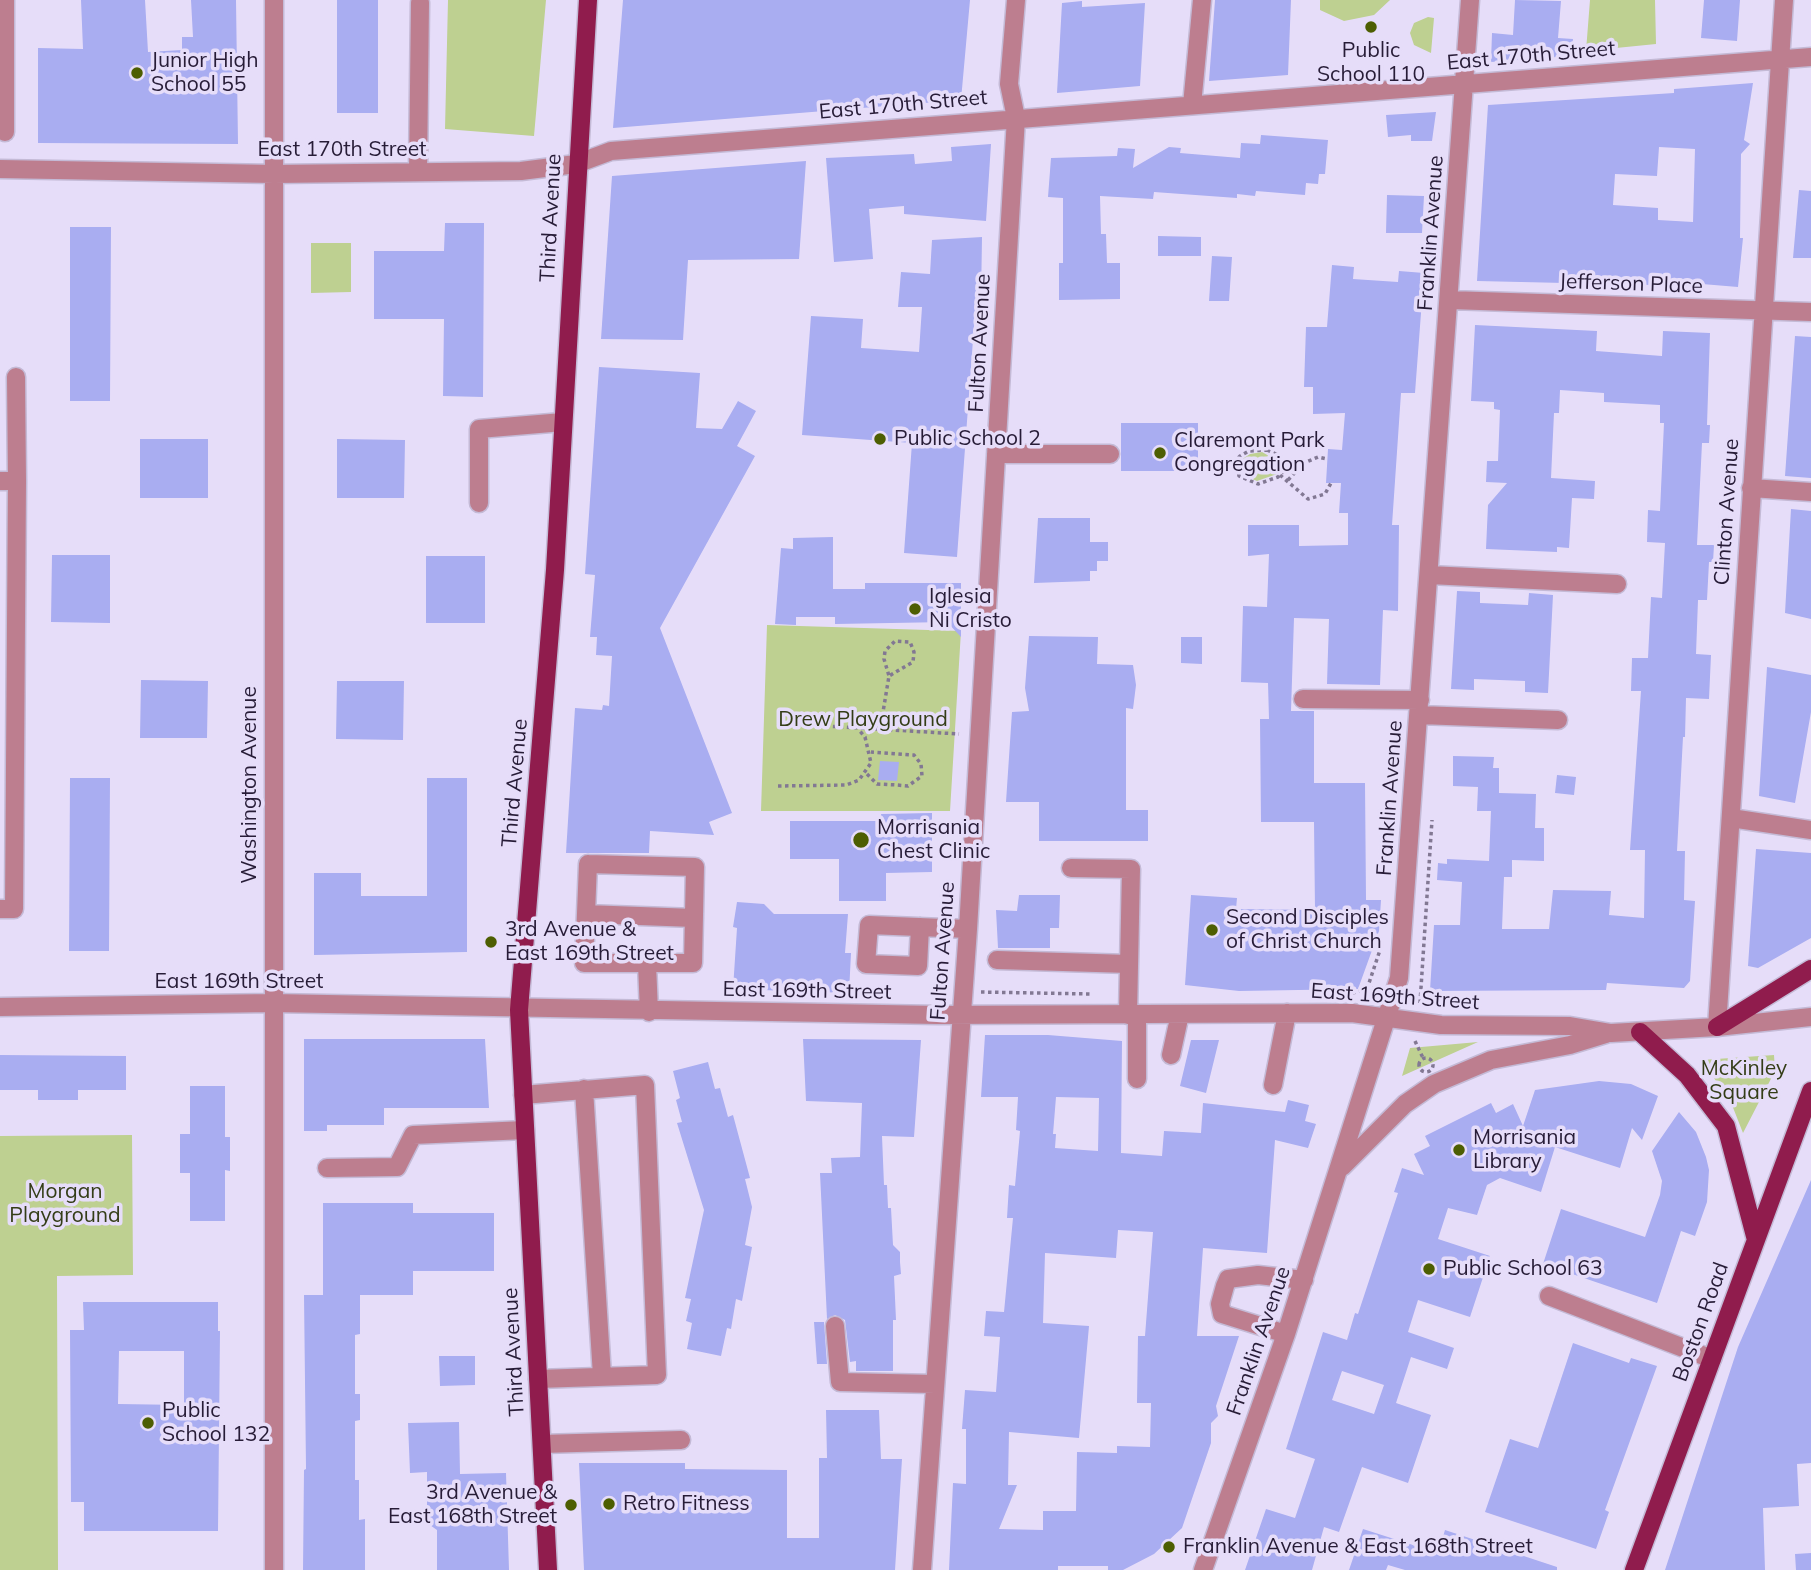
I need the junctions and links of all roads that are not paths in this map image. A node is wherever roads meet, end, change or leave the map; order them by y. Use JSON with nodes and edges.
{"nodes":[{"id":1,"x":5,"y":0,"type":"edge"},
{"id":2,"x":274,"y":0,"type":"edge"},
{"id":3,"x":588,"y":0,"type":"edge"},
{"id":4,"x":1016,"y":0,"type":"edge"},
{"id":5,"x":1202,"y":0,"type":"edge"},
{"id":6,"x":1469,"y":0,"type":"edge"},
{"id":7,"x":1784,"y":0,"type":"edge"},
{"id":8,"x":420,"y":3,"type":"dead end"},
{"id":9,"x":3,"y":19,"type":"edge"},
{"id":10,"x":1811,"y":57,"type":"edge"},
{"id":11,"x":1780,"y":59,"type":"junction"},
{"id":12,"x":1464,"y":84,"type":"junction"},
{"id":13,"x":1192,"y":106,"type":"junction"},
{"id":14,"x":1016,"y":118,"type":"junction"},
{"id":15,"x":5,"y":132,"type":"dead end"},
{"id":16,"x":576,"y":164,"type":"junction"},
{"id":17,"x":0,"y":169,"type":"edge"},
{"id":18,"x":418,"y":172,"type":"junction"},
{"id":19,"x":274,"y":174,"type":"junction"},
{"id":20,"x":1450,"y":300,"type":"junction"},
{"id":21,"x":1763,"y":311,"type":"junction"},
{"id":22,"x":1811,"y":312,"type":"edge"},
{"id":23,"x":16,"y":377,"type":"dead end"},
{"id":24,"x":563,"y":422,"type":"junction"},
{"id":25,"x":996,"y":454,"type":"junction"},
{"id":26,"x":1110,"y":454,"type":"dead end"},
{"id":27,"x":9,"y":481,"type":"edge"},
{"id":28,"x":1751,"y":488,"type":"junction"},
{"id":29,"x":1811,"y":492,"type":"edge"},
{"id":30,"x":478,"y":503,"type":"dead end"},
{"id":31,"x":1429,"y":575,"type":"junction"},
{"id":32,"x":1617,"y":584,"type":"dead end"},
{"id":33,"x":8,"y":690,"type":"edge"},
{"id":34,"x":1303,"y":699,"type":"dead end"},
{"id":35,"x":1419,"y":708,"type":"junction"},
{"id":36,"x":1558,"y":720,"type":"dead end"},
{"id":37,"x":1731,"y":818,"type":"junction"},
{"id":38,"x":1811,"y":830,"type":"edge"},
{"id":39,"x":1071,"y":868,"type":"dead end"},
{"id":40,"x":0,"y":909,"type":"edge"},
{"id":41,"x":586,"y":914,"type":"junction"},
{"id":42,"x":694,"y":918,"type":"junction"},
{"id":43,"x":920,"y":927,"type":"dead end"},
{"id":44,"x":968,"y":929,"type":"junction"},
{"id":45,"x":997,"y":960,"type":"dead end"},
{"id":46,"x":647,"y":964,"type":"junction"},
{"id":47,"x":1129,"y":964,"type":"junction"},
{"id":48,"x":1811,"y":969,"type":"edge"},
{"id":49,"x":272,"y":1003,"type":"junction"},
{"id":50,"x":0,"y":1007,"type":"edge"},
{"id":51,"x":519,"y":1010,"type":"junction"},
{"id":52,"x":649,"y":1012,"type":"junction"},
{"id":53,"x":1287,"y":1013,"type":"junction"},
{"id":54,"x":1133,"y":1014,"type":"junction"},
{"id":55,"x":1180,"y":1014,"type":"junction"},
{"id":56,"x":962,"y":1015,"type":"junction"},
{"id":57,"x":1811,"y":1017,"type":"edge"},
{"id":58,"x":1386,"y":1018,"type":"junction"},
{"id":59,"x":1717,"y":1027,"type":"junction"},
{"id":60,"x":1640,"y":1032,"type":"junction"},
{"id":61,"x":1611,"y":1033,"type":"junction"},
{"id":62,"x":1171,"y":1055,"type":"dead end"},
{"id":63,"x":1137,"y":1079,"type":"dead end"},
{"id":64,"x":1273,"y":1085,"type":"dead end"},
{"id":65,"x":584,"y":1089,"type":"junction"},
{"id":66,"x":1811,"y":1091,"type":"edge"},
{"id":67,"x":523,"y":1095,"type":"junction"},
{"id":68,"x":525,"y":1130,"type":"junction"},
{"id":69,"x":327,"y":1168,"type":"dead end"},
{"id":70,"x":1339,"y":1169,"type":"junction"},
{"id":71,"x":1756,"y":1240,"type":"junction"},
{"id":72,"x":1304,"y":1280,"type":"junction"},
{"id":73,"x":1549,"y":1296,"type":"dead end"},
{"id":74,"x":835,"y":1326,"type":"dead end"},
{"id":75,"x":1286,"y":1334,"type":"junction"},
{"id":76,"x":1712,"y":1359,"type":"junction"},
{"id":77,"x":602,"y":1376,"type":"junction"},
{"id":78,"x":538,"y":1379,"type":"junction"},
{"id":79,"x":935,"y":1384,"type":"junction"},
{"id":80,"x":681,"y":1440,"type":"dead end"},
{"id":81,"x":542,"y":1444,"type":"junction"},
{"id":82,"x":274,"y":1570,"type":"edge"},
{"id":83,"x":548,"y":1570,"type":"edge"},
{"id":84,"x":922,"y":1570,"type":"edge"},
{"id":85,"x":1203,"y":1570,"type":"edge"},
{"id":86,"x":1634,"y":1570,"type":"edge"}],
"edges":[{"from":1,"to":9,"type":"street"},
{"from":2,"to":19,"type":"street","name":"Washington Avenue"},
{"from":3,"to":16,"type":"main road","name":"Third Avenue"},
{"from":4,"to":14,"type":"street","name":"Fulton Avenue"},
{"from":5,"to":13,"type":"street"},
{"from":6,"to":12,"type":"street","name":"Franklin Avenue"},
{"from":7,"to":11,"type":"street","name":"Clinton Avenue"},
{"from":8,"to":18,"type":"street"},
{"from":9,"to":15,"type":"street"},
{"from":10,"to":11,"type":"street","name":"East 170th Street"},
{"from":11,"to":12,"type":"street","name":"East 170th Street"},
{"from":11,"to":21,"type":"street","name":"Clinton Avenue"},
{"from":12,"to":13,"type":"street","name":"East 170th Street"},
{"from":12,"to":20,"type":"street","name":"Franklin Avenue"},
{"from":13,"to":14,"type":"street","name":"East 170th Street"},
{"from":14,"to":16,"type":"street","name":"East 170th Street"},
{"from":14,"to":25,"type":"street","name":"Fulton Avenue"},
{"from":16,"to":18,"type":"street","name":"East 170th Street"},
{"from":16,"to":24,"type":"main road","name":"Third Avenue"},
{"from":17,"to":19,"type":"street","name":"East 170th Street"},
{"from":18,"to":19,"type":"street","name":"East 170th Street"},
{"from":19,"to":49,"type":"street","name":"Washington Avenue"},
{"from":20,"to":21,"type":"street","name":"Jefferson Place"},
{"from":20,"to":31,"type":"street","name":"Franklin Avenue"},
{"from":21,"to":22,"type":"street","name":"Jefferson Place"},
{"from":21,"to":28,"type":"street","name":"Clinton Avenue"},
{"from":23,"to":27,"type":"street"},
{"from":24,"to":30,"type":"street"},
{"from":24,"to":51,"type":"main road","name":"Third Avenue"},
{"from":25,"to":26,"type":"street"},
{"from":25,"to":44,"type":"street","name":"Fulton Avenue"},
{"from":27,"to":33,"type":"street"},
{"from":28,"to":29,"type":"street"},
{"from":28,"to":37,"type":"street","name":"Clinton Avenue"},
{"from":31,"to":32,"type":"street"},
{"from":31,"to":35,"type":"street","name":"Franklin Avenue"},
{"from":33,"to":40,"type":"street"},
{"from":34,"to":35,"type":"street"},
{"from":35,"to":36,"type":"street"},
{"from":35,"to":58,"type":"street","name":"Franklin Avenue"},
{"from":37,"to":38,"type":"street"},
{"from":37,"to":59,"type":"street","name":"Clinton Avenue"},
{"from":39,"to":47,"type":"street"},
{"from":41,"to":42,"type":"street"},
{"from":41,"to":42,"type":"street"},
{"from":41,"to":46,"type":"street"},
{"from":42,"to":46,"type":"street"},
{"from":43,"to":44,"type":"street"},
{"from":44,"to":56,"type":"street","name":"Fulton Avenue"},
{"from":45,"to":47,"type":"street"},
{"from":46,"to":52,"type":"street"},
{"from":47,"to":54,"type":"street"},
{"from":48,"to":59,"type":"main road"},
{"from":49,"to":50,"type":"street","name":"East 169th Street"},
{"from":49,"to":51,"type":"street","name":"East 169th Street"},
{"from":49,"to":82,"type":"street","name":"Washington Avenue"},
{"from":51,"to":52,"type":"street","name":"East 169th Street"},
{"from":51,"to":67,"type":"main road","name":"Third Avenue"},
{"from":52,"to":56,"type":"street","name":"East 169th Street"},
{"from":53,"to":55,"type":"street","name":"East 169th Street"},
{"from":53,"to":58,"type":"street","name":"East 169th Street"},
{"from":53,"to":64,"type":"street"},
{"from":54,"to":55,"type":"street","name":"East 169th Street"},
{"from":54,"to":56,"type":"street","name":"East 169th Street"},
{"from":54,"to":63,"type":"street"},
{"from":55,"to":62,"type":"street"},
{"from":56,"to":79,"type":"street","name":"Fulton Avenue"},
{"from":57,"to":59,"type":"street","name":"East 169th Street"},
{"from":58,"to":61,"type":"street","name":"East 169th Street"},
{"from":58,"to":70,"type":"street","name":"Franklin Avenue"},
{"from":59,"to":60,"type":"street","name":"East 169th Street"},
{"from":60,"to":61,"type":"street","name":"East 169th Street"},
{"from":60,"to":71,"type":"main road"},
{"from":61,"to":70,"type":"street","name":"East 169th Street"},
{"from":65,"to":67,"type":"street"},
{"from":65,"to":77,"type":"street"},
{"from":65,"to":77,"type":"street"},
{"from":66,"to":71,"type":"main road","name":"Boston Road"},
{"from":67,"to":68,"type":"main road","name":"Third Avenue"},
{"from":68,"to":69,"type":"street"},
{"from":68,"to":78,"type":"main road","name":"Third Avenue"},
{"from":70,"to":72,"type":"street","name":"Franklin Avenue"},
{"from":71,"to":76,"type":"main road","name":"Boston Road"},
{"from":72,"to":75,"type":"street","name":"Franklin Avenue"},
{"from":72,"to":75,"type":"street"},
{"from":73,"to":76,"type":"street"},
{"from":74,"to":79,"type":"street"},
{"from":75,"to":85,"type":"street","name":"Franklin Avenue"},
{"from":76,"to":86,"type":"main road","name":"Boston Road"},
{"from":77,"to":78,"type":"street"},
{"from":78,"to":81,"type":"main road","name":"Third Avenue"},
{"from":79,"to":84,"type":"street","name":"Fulton Avenue"},
{"from":80,"to":81,"type":"street"},
{"from":81,"to":83,"type":"main road","name":"Third Avenue"}]}
